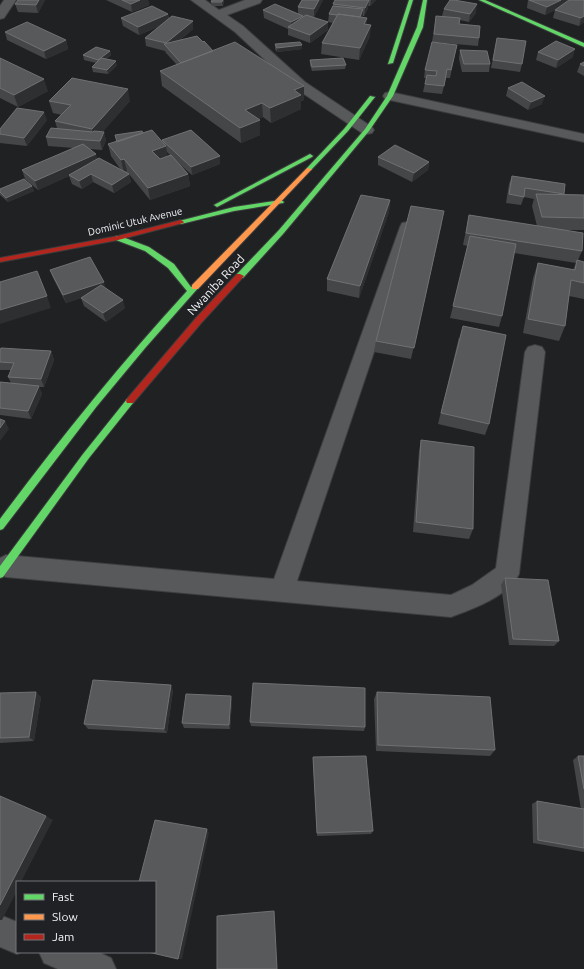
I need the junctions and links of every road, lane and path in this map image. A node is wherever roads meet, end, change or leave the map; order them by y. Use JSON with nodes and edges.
{"nodes":[{"id":1,"x":10,"y":0,"type":"edge"},
{"id":2,"x":197,"y":0,"type":"edge"},
{"id":3,"x":256,"y":0,"type":"edge"},
{"id":4,"x":411,"y":0,"type":"edge"},
{"id":5,"x":424,"y":0,"type":"edge"},
{"id":6,"x":481,"y":0,"type":"edge"},
{"id":7,"x":219,"y":14,"type":"junction"},
{"id":8,"x":0,"y":15,"type":"edge"},
{"id":9,"x":584,"y":46,"type":"edge"},
{"id":10,"x":387,"y":72,"type":"dead end"},
{"id":11,"x":384,"y":92,"type":"junction"},
{"id":12,"x":354,"y":122,"type":"junction"},
{"id":13,"x":367,"y":130,"type":"junction"},
{"id":14,"x":584,"y":138,"type":"edge"},
{"id":15,"x":332,"y":144,"type":"junction"},
{"id":16,"x":309,"y":199,"type":"junction"},
{"id":17,"x":275,"y":203,"type":"junction"},
{"id":18,"x":411,"y":219,"type":"edge"},
{"id":19,"x":184,"y":221,"type":"junction"},
{"id":20,"x":118,"y":238,"type":"junction"},
{"id":21,"x":0,"y":260,"type":"edge"},
{"id":22,"x":191,"y":292,"type":"junction"},
{"id":23,"x":534,"y":352,"type":"dead end"},
{"id":24,"x":0,"y":526,"type":"edge"},
{"id":25,"x":3,"y":570,"type":"edge"},
{"id":26,"x":282,"y":591,"type":"junction"},
{"id":27,"x":0,"y":931,"type":"edge"},
{"id":28,"x":16,"y":938,"type":"edge"},
{"id":29,"x":58,"y":953,"type":"edge"},
{"id":30,"x":100,"y":969,"type":"edge"}],
"edges":[{"from":1,"to":8,"type":"street"},
{"from":2,"to":7,"type":"street"},
{"from":3,"to":7,"type":"street"},
{"from":4,"to":10,"type":"main road"},
{"from":5,"to":11,"type":"main road","name":"Nwaniba Road"},
{"from":6,"to":9,"type":"main road"},
{"from":7,"to":12,"type":"street"},
{"from":11,"to":12,"type":"main road"},
{"from":11,"to":13,"type":"main road","name":"Nwaniba Road"},
{"from":11,"to":14,"type":"street"},
{"from":12,"to":13,"type":"street"},
{"from":12,"to":15,"type":"main road"},
{"from":13,"to":16,"type":"main road","name":"Nwaniba Road"},
{"from":15,"to":17,"type":"main road"},
{"from":15,"to":19,"type":"main road"},
{"from":16,"to":17,"type":"main road","name":"Dominic Utuk Avenue"},
{"from":16,"to":25,"type":"main road","name":"Nwaniba Road"},
{"from":17,"to":19,"type":"main road","name":"Dominic Utuk Avenue"},
{"from":17,"to":22,"type":"main road"},
{"from":18,"to":26,"type":"street"},
{"from":19,"to":20,"type":"main road","name":"Dominic Utuk Avenue"},
{"from":20,"to":21,"type":"main road","name":"Dominic Utuk Avenue"},
{"from":20,"to":22,"type":"main road"},
{"from":22,"to":24,"type":"main road"},
{"from":23,"to":26,"type":"street"},
{"from":25,"to":26,"type":"street"},
{"from":27,"to":28,"type":"street"},
{"from":29,"to":30,"type":"street"}]}
